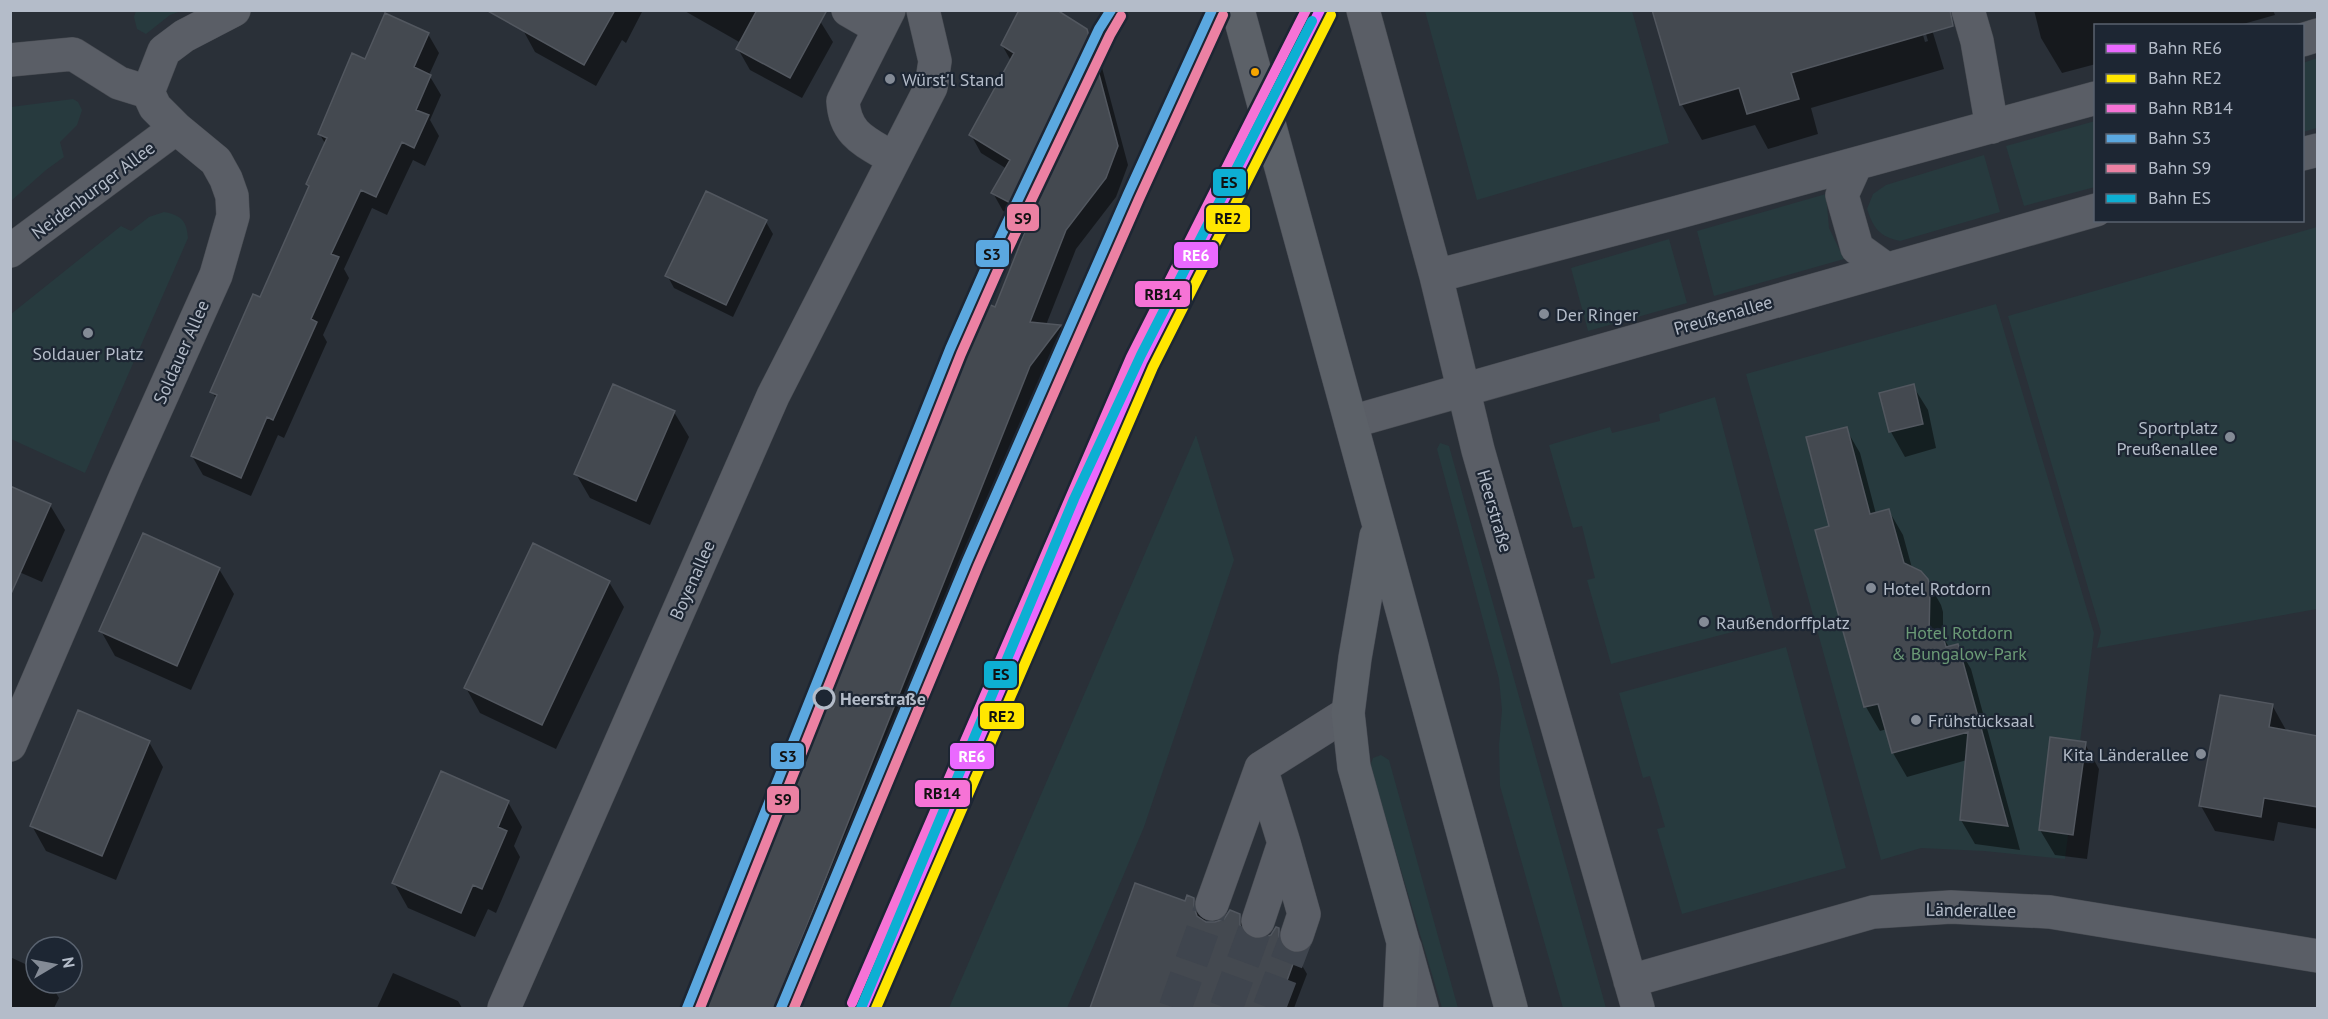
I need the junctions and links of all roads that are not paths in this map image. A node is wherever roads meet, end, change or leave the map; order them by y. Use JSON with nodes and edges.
{"nodes":[{"id":1,"x":234,"y":10,"type":"edge"},
{"id":2,"x":848,"y":10,"type":"edge"},
{"id":3,"x":923,"y":10,"type":"edge"},
{"id":4,"x":1238,"y":10,"type":"edge"},
{"id":5,"x":1363,"y":10,"type":"edge"},
{"id":6,"x":1968,"y":10,"type":"edge"},
{"id":7,"x":884,"y":19,"type":"edge"},
{"id":8,"x":10,"y":60,"type":"edge"},
{"id":9,"x":148,"y":92,"type":"junction"},
{"id":10,"x":2094,"y":99,"type":"edge"},
{"id":11,"x":1992,"y":127,"type":"junction"},
{"id":12,"x":176,"y":128,"type":"junction"},
{"id":13,"x":894,"y":159,"type":"junction"},
{"id":14,"x":1856,"y":164,"type":"junction"},
{"id":15,"x":2094,"y":211,"type":"edge"},
{"id":16,"x":10,"y":251,"type":"edge"},
{"id":17,"x":1886,"y":268,"type":"junction"},
{"id":18,"x":1436,"y":276,"type":"junction"},
{"id":19,"x":1462,"y":390,"type":"junction"},
{"id":20,"x":1351,"y":422,"type":"junction"},
{"id":21,"x":1378,"y":525,"type":"junction"},
{"id":22,"x":1348,"y":713,"type":"junction"},
{"id":23,"x":10,"y":745,"type":"edge"},
{"id":24,"x":1261,"y":768,"type":"junction"},
{"id":25,"x":1284,"y":843,"type":"junction"},
{"id":26,"x":1212,"y":904,"type":"tunnel mouth"},
{"id":27,"x":1258,"y":921,"type":"tunnel mouth"},
{"id":28,"x":1297,"y":935,"type":"tunnel mouth"},
{"id":29,"x":1403,"y":942,"type":"junction"},
{"id":30,"x":2318,"y":956,"type":"edge"},
{"id":31,"x":1634,"y":995,"type":"edge"},
{"id":32,"x":504,"y":1008,"type":"edge"},
{"id":33,"x":1400,"y":1008,"type":"edge"},
{"id":34,"x":1422,"y":1008,"type":"edge"},
{"id":35,"x":1511,"y":1008,"type":"edge"}],
"edges":[{"from":1,"to":9,"type":"street"},
{"from":2,"to":7,"type":"street"},
{"from":3,"to":13,"type":"street","name":"Boyenallee"},
{"from":4,"to":20,"type":"main road"},
{"from":5,"to":18,"type":"street","name":"Heerstraße"},
{"from":6,"to":11,"type":"street"},
{"from":7,"to":13,"type":"street"},
{"from":8,"to":9,"type":"street"},
{"from":9,"to":12,"type":"street","name":"Soldauer Allee"},
{"from":10,"to":11,"type":"street"},
{"from":11,"to":14,"type":"street"},
{"from":12,"to":16,"type":"street","name":"Neidenburger Allee"},
{"from":12,"to":23,"type":"street","name":"Soldauer Allee"},
{"from":13,"to":32,"type":"street","name":"Boyenallee"},
{"from":14,"to":17,"type":"street"},
{"from":14,"to":18,"type":"street"},
{"from":15,"to":17,"type":"street","name":"Preußenallee"},
{"from":17,"to":19,"type":"street","name":"Preußenallee"},
{"from":18,"to":19,"type":"street","name":"Heerstraße"},
{"from":19,"to":20,"type":"street","name":"Preußenallee"},
{"from":19,"to":31,"type":"street","name":"Heerstraße"},
{"from":20,"to":21,"type":"main road"},
{"from":21,"to":22,"type":"main road"},
{"from":21,"to":35,"type":"main road"},
{"from":22,"to":24,"type":"street"},
{"from":22,"to":29,"type":"main road"},
{"from":24,"to":25,"type":"street"},
{"from":24,"to":26,"type":"street"},
{"from":25,"to":27,"type":"street"},
{"from":25,"to":28,"type":"street"},
{"from":29,"to":33,"type":"main road"},
{"from":29,"to":34,"type":"street"},
{"from":30,"to":31,"type":"street","name":"Länderallee"}]}
